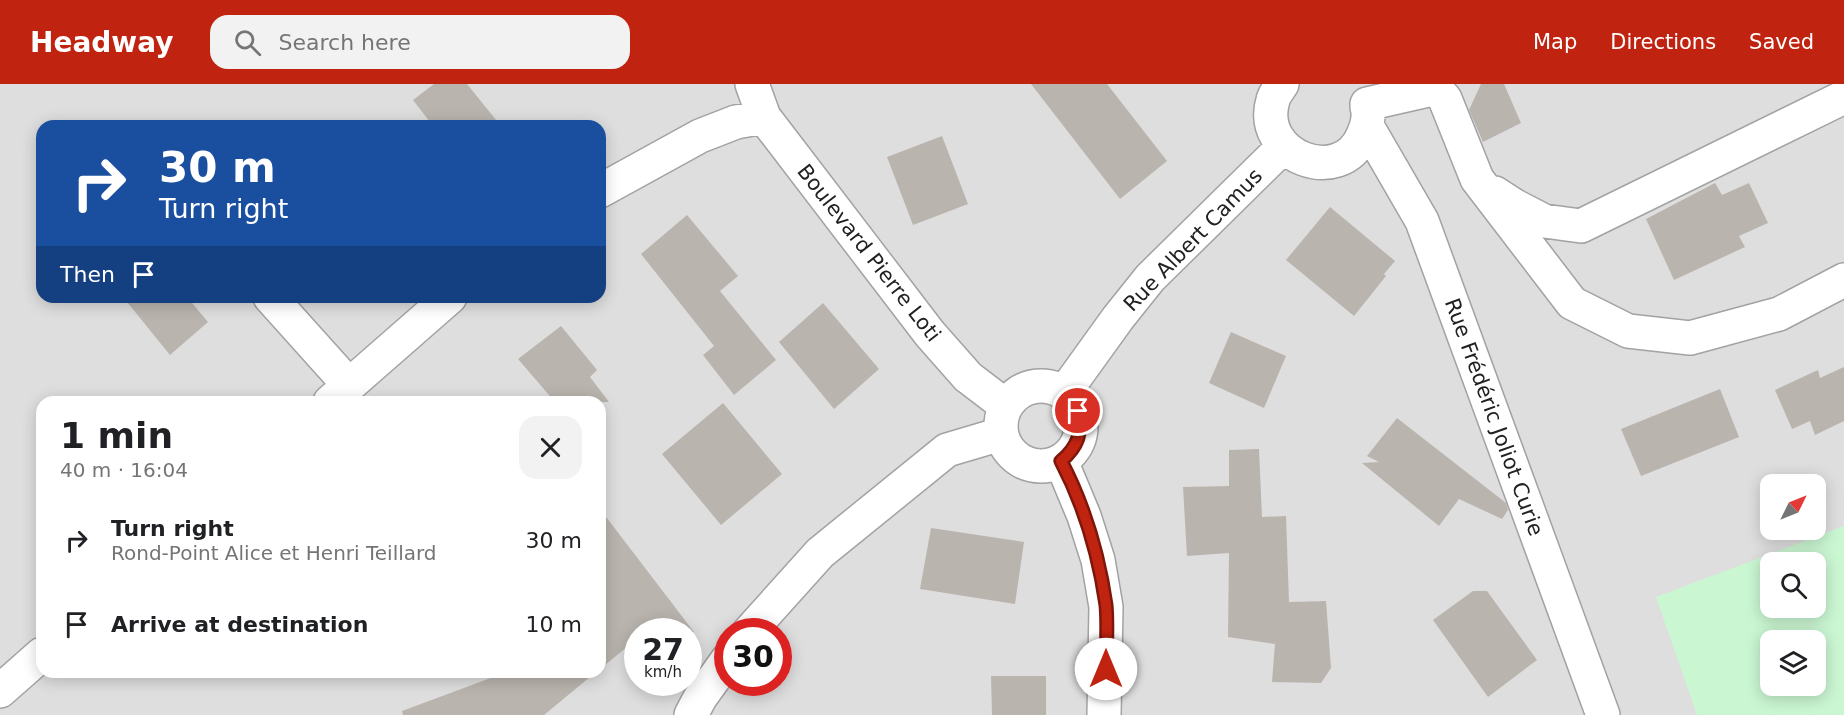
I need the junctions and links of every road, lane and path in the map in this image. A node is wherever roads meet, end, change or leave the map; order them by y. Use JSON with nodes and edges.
{"nodes":[{"id":1,"x":752,"y":84,"type":"edge"},
{"id":2,"x":1282,"y":84,"type":"edge"},
{"id":3,"x":1844,"y":97,"type":"edge"},
{"id":4,"x":1364,"y":105,"type":"edge"},
{"id":5,"x":764,"y":117,"type":"junction"},
{"id":6,"x":1283,"y":147,"type":"junction"},
{"id":7,"x":1476,"y":179,"type":"junction"},
{"id":8,"x":606,"y":188,"type":"edge"},
{"id":9,"x":1844,"y":280,"type":"edge"},
{"id":10,"x":274,"y":303,"type":"edge"},
{"id":11,"x":443,"y":303,"type":"edge"},
{"id":12,"x":1064,"y":393,"type":"junction"},
{"id":13,"x":339,"y":394,"type":"edge"},
{"id":14,"x":1004,"y":420,"type":"junction"},
{"id":15,"x":1061,"y":461,"type":"junction"},
{"id":16,"x":761,"y":618,"type":"edge"},
{"id":17,"x":36,"y":659,"type":"edge"},
{"id":18,"x":714,"y":678,"type":"edge"},
{"id":19,"x":1,"y":689,"type":"edge"},
{"id":20,"x":691,"y":715,"type":"edge"},
{"id":21,"x":1104,"y":715,"type":"edge"},
{"id":22,"x":1603,"y":715,"type":"edge"}],
"edges":[{"from":1,"to":5,"type":"street","name":"Boulevard Pierre Loti"},
{"from":2,"to":6,"type":"street"},
{"from":3,"to":7,"type":"street"},
{"from":4,"to":6,"type":"street"},
{"from":4,"to":7,"type":"street"},
{"from":4,"to":22,"type":"street","name":"Rue Frédéric Joliot Curie"},
{"from":5,"to":8,"type":"street"},
{"from":5,"to":14,"type":"street","name":"Boulevard Pierre Loti"},
{"from":6,"to":12,"type":"street","name":"Rue Albert Camus"},
{"from":7,"to":9,"type":"street"},
{"from":10,"to":13,"type":"street"},
{"from":11,"to":13,"type":"street"},
{"from":12,"to":14,"type":"street"},
{"from":12,"to":15,"type":"street"},
{"from":14,"to":15,"type":"street"},
{"from":14,"to":16,"type":"street"},
{"from":15,"to":21,"type":"street"},
{"from":17,"to":19,"type":"street"},
{"from":18,"to":20,"type":"street"}]}
